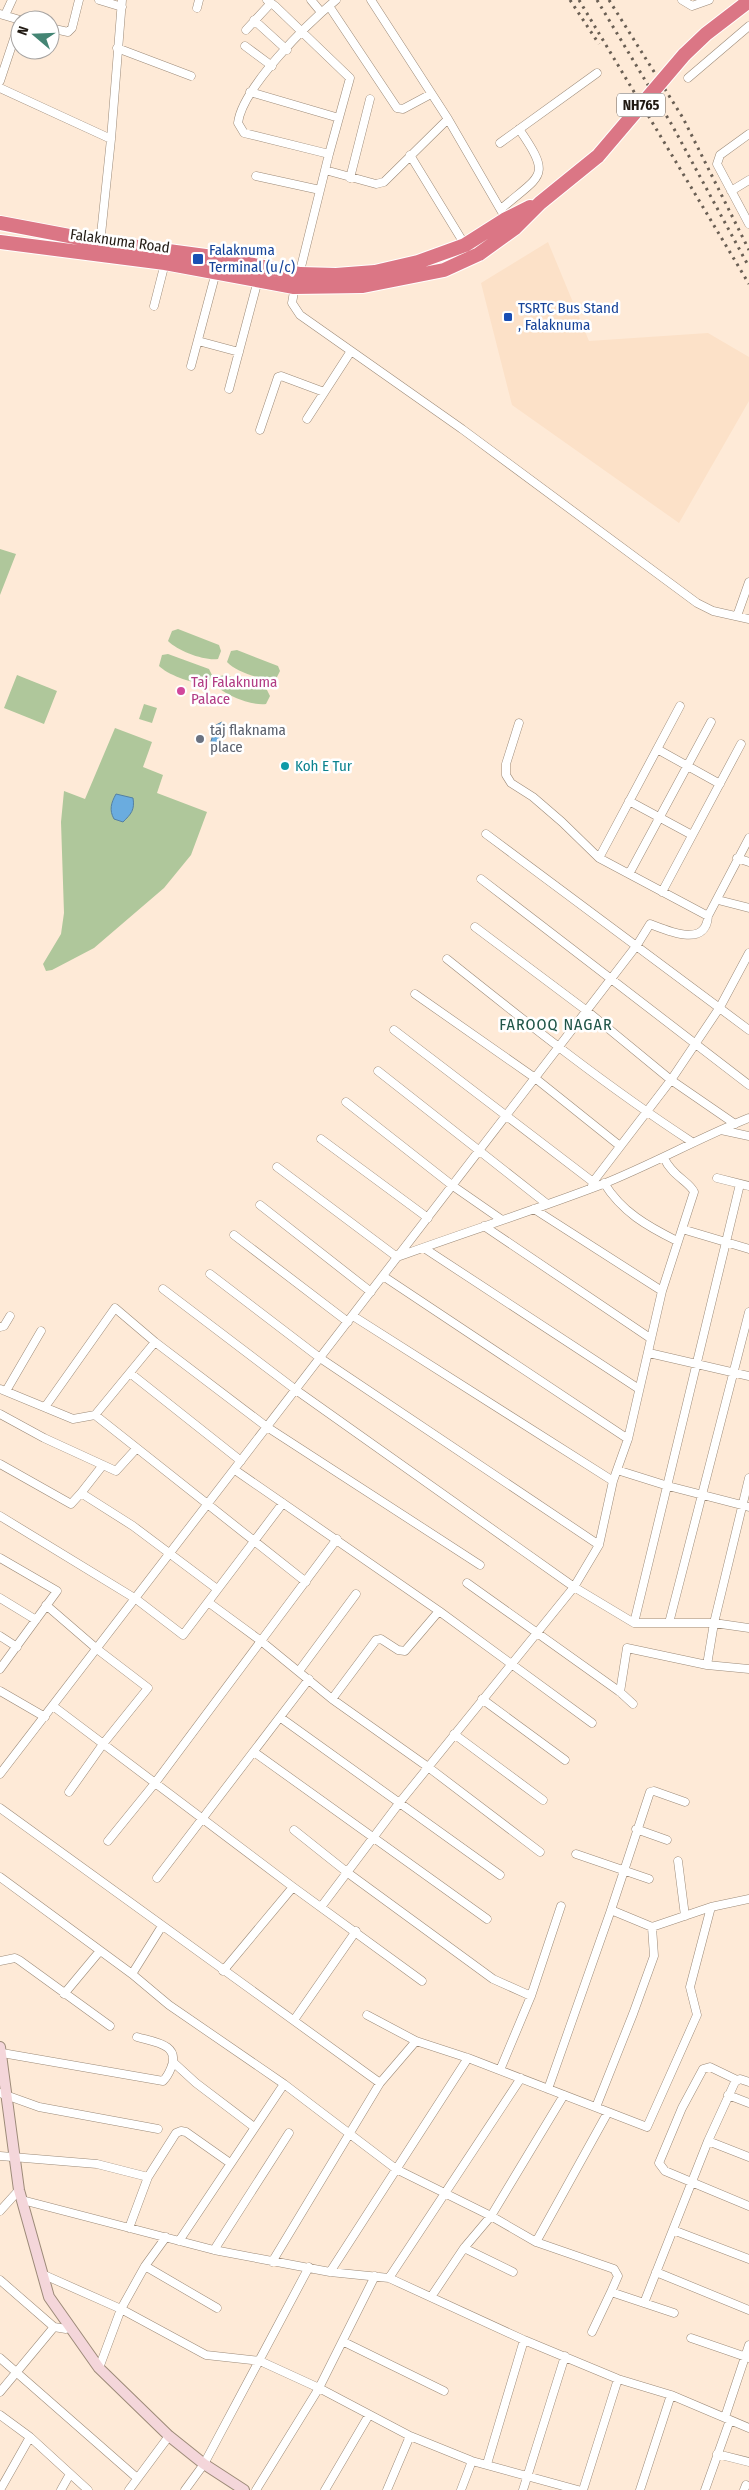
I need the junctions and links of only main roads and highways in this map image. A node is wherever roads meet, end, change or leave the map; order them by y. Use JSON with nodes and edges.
{"nodes":[{"id":1,"x":749,"y":1,"type":"edge"},
{"id":2,"x":540,"y":203,"type":"junction"},
{"id":3,"x":0,"y":223,"type":"edge"},
{"id":4,"x":0,"y":242,"type":"edge"},
{"id":5,"x":100,"y":248,"type":"junction"},
{"id":6,"x":401,"y":273,"type":"junction"},
{"id":7,"x":297,"y":281,"type":"junction"}],
"edges":[{"from":1,"to":2,"type":"highway","name":"Falaknuma Road","number":"NH765","bridge":true},
{"from":2,"to":6,"type":"highway","name":"Falaknuma Road","number":"NH765"},
{"from":2,"to":6,"type":"highway","name":"Falaknuma Road","number":"NH765"},
{"from":3,"to":5,"type":"highway","name":"Falaknuma Road","number":"NH765"},
{"from":4,"to":5,"type":"highway","name":"Falaknuma Road","number":"NH765"},
{"from":5,"to":7,"type":"highway","name":"Falaknuma Road","number":"NH765"},
{"from":5,"to":7,"type":"highway","name":"Falaknuma Road","number":"NH765"},
{"from":6,"to":7,"type":"highway","name":"Falaknuma Road","number":"NH765"}]}
